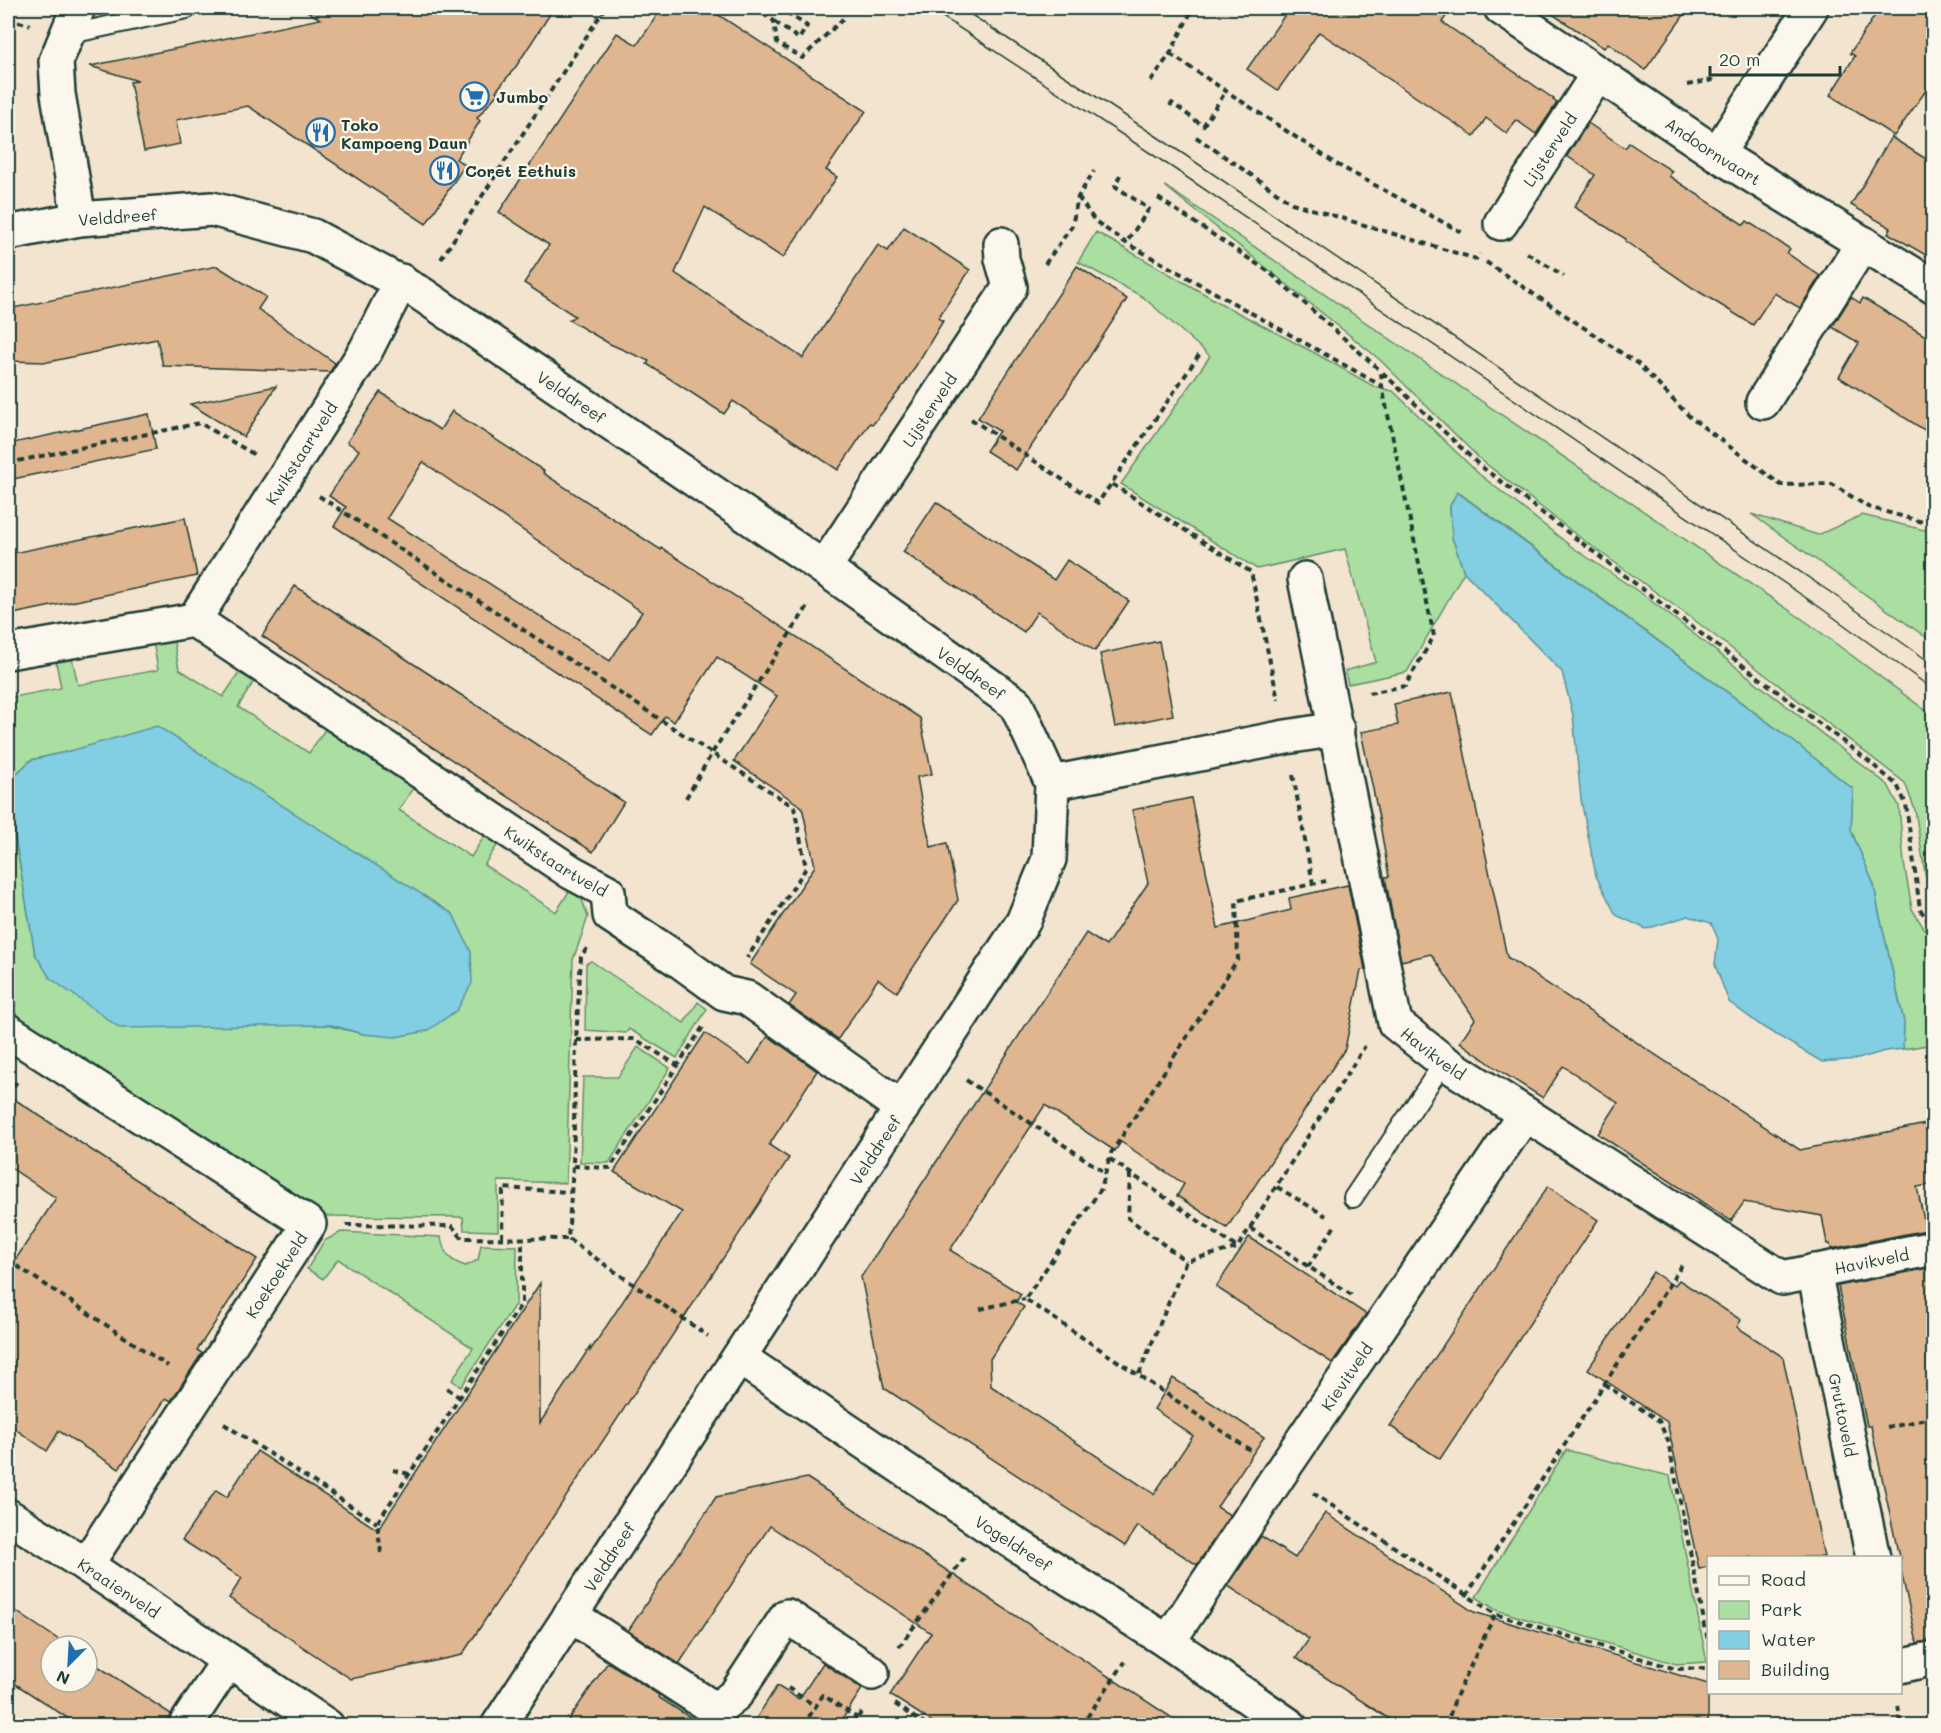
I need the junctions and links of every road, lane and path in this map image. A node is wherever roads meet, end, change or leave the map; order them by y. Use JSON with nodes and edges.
{"nodes":[{"id":1,"x":188,"y":8,"type":"edge"},
{"id":2,"x":605,"y":8,"type":"edge"},
{"id":3,"x":754,"y":8,"type":"edge"},
{"id":4,"x":780,"y":8,"type":"edge"},
{"id":5,"x":1193,"y":8,"type":"edge"},
{"id":6,"x":1501,"y":8,"type":"edge"},
{"id":7,"x":1811,"y":8,"type":"edge"},
{"id":8,"x":846,"y":16,"type":"dead end"},
{"id":9,"x":72,"y":21,"type":"edge"},
{"id":10,"x":774,"y":21,"type":"junction"},
{"id":11,"x":1170,"y":54,"type":"junction"},
{"id":12,"x":1771,"y":69,"type":"junction"},
{"id":13,"x":1598,"y":74,"type":"junction"},
{"id":14,"x":1151,"y":81,"type":"dead end"},
{"id":15,"x":1226,"y":91,"type":"junction"},
{"id":16,"x":1630,"y":95,"type":"junction"},
{"id":17,"x":1170,"y":106,"type":"dead end"},
{"id":18,"x":1196,"y":136,"type":"dead end"},
{"id":19,"x":1717,"y":154,"type":"junction"},
{"id":20,"x":1094,"y":171,"type":"dead end"},
{"id":21,"x":1120,"y":175,"type":"dead end"},
{"id":22,"x":1078,"y":197,"type":"junction"},
{"id":23,"x":1158,"y":198,"type":"dead end"},
{"id":24,"x":79,"y":219,"type":"junction"},
{"id":25,"x":1501,"y":224,"type":"dead end"},
{"id":26,"x":8,"y":232,"type":"edge"},
{"id":27,"x":1467,"y":234,"type":"dead end"},
{"id":28,"x":1126,"y":243,"type":"junction"},
{"id":29,"x":1863,"y":243,"type":"junction"},
{"id":30,"x":1001,"y":244,"type":"dead end"},
{"id":31,"x":1525,"y":251,"type":"dead end"},
{"id":32,"x":1564,"y":276,"type":"dead end"},
{"id":33,"x":410,"y":287,"type":"junction"},
{"id":34,"x":1010,"y":287,"type":"junction"},
{"id":35,"x":1934,"y":287,"type":"edge"},
{"id":36,"x":1198,"y":355,"type":"dead end"},
{"id":37,"x":1381,"y":370,"type":"junction"},
{"id":38,"x":1382,"y":386,"type":"junction"},
{"id":39,"x":938,"y":398,"type":"junction"},
{"id":40,"x":1763,"y":402,"type":"dead end"},
{"id":41,"x":8,"y":463,"type":"edge"},
{"id":42,"x":287,"y":475,"type":"junction"},
{"id":43,"x":1112,"y":484,"type":"junction"},
{"id":44,"x":1934,"y":525,"type":"edge"},
{"id":45,"x":827,"y":570,"type":"junction"},
{"id":46,"x":1305,"y":579,"type":"dead end"},
{"id":47,"x":195,"y":620,"type":"junction"},
{"id":48,"x":8,"y":652,"type":"edge"},
{"id":49,"x":1334,"y":715,"type":"junction"},
{"id":50,"x":1286,"y":737,"type":"junction"},
{"id":51,"x":712,"y":753,"type":"junction"},
{"id":52,"x":1052,"y":783,"type":"junction"},
{"id":53,"x":686,"y":798,"type":"dead end"},
{"id":54,"x":1365,"y":875,"type":"junction"},
{"id":55,"x":1313,"y":884,"type":"junction"},
{"id":56,"x":610,"y":915,"type":"junction"},
{"id":57,"x":1934,"y":930,"type":"edge"},
{"id":58,"x":724,"y":993,"type":"junction"},
{"id":59,"x":1391,"y":1004,"type":"junction"},
{"id":60,"x":8,"y":1031,"type":"edge"},
{"id":61,"x":576,"y":1040,"type":"junction"},
{"id":62,"x":934,"y":1059,"type":"junction"},
{"id":63,"x":1444,"y":1062,"type":"junction"},
{"id":64,"x":677,"y":1065,"type":"junction"},
{"id":65,"x":902,"y":1108,"type":"junction"},
{"id":66,"x":1525,"y":1114,"type":"junction"},
{"id":67,"x":1110,"y":1159,"type":"junction"},
{"id":68,"x":573,"y":1166,"type":"junction"},
{"id":69,"x":1106,"y":1173,"type":"junction"},
{"id":70,"x":1131,"y":1173,"type":"junction"},
{"id":71,"x":1277,"y":1187,"type":"junction"},
{"id":72,"x":570,"y":1192,"type":"junction"},
{"id":73,"x":1353,"y":1198,"type":"joint"},
{"id":74,"x":1337,"y":1222,"type":"junction"},
{"id":75,"x":309,"y":1224,"type":"junction"},
{"id":76,"x":1250,"y":1228,"type":"junction"},
{"id":77,"x":1705,"y":1229,"type":"junction"},
{"id":78,"x":502,"y":1238,"type":"junction"},
{"id":79,"x":522,"y":1239,"type":"junction"},
{"id":80,"x":568,"y":1239,"type":"junction"},
{"id":81,"x":1237,"y":1248,"type":"junction"},
{"id":82,"x":1934,"y":1248,"type":"edge"},
{"id":83,"x":8,"y":1260,"type":"edge"},
{"id":84,"x":1186,"y":1261,"type":"junction"},
{"id":85,"x":1308,"y":1267,"type":"junction"},
{"id":86,"x":1814,"y":1271,"type":"junction"},
{"id":87,"x":1025,"y":1299,"type":"junction"},
{"id":88,"x":980,"y":1309,"type":"dead end"},
{"id":89,"x":1386,"y":1318,"type":"junction"},
{"id":90,"x":740,"y":1358,"type":"junction"},
{"id":91,"x":1139,"y":1374,"type":"junction"},
{"id":92,"x":1604,"y":1384,"type":"junction"},
{"id":93,"x":447,"y":1388,"type":"dead end"},
{"id":94,"x":197,"y":1395,"type":"junction"},
{"id":95,"x":459,"y":1397,"type":"junction"},
{"id":96,"x":1934,"y":1417,"type":"edge"},
{"id":97,"x":1848,"y":1436,"type":"junction"},
{"id":98,"x":393,"y":1470,"type":"dead end"},
{"id":99,"x":1282,"y":1472,"type":"junction"},
{"id":100,"x":409,"y":1474,"type":"junction"},
{"id":101,"x":8,"y":1516,"type":"edge"},
{"id":102,"x":377,"y":1523,"type":"junction"},
{"id":103,"x":988,"y":1526,"type":"junction"},
{"id":104,"x":381,"y":1553,"type":"dead end"},
{"id":105,"x":1873,"y":1556,"type":"edge"},
{"id":106,"x":86,"y":1565,"type":"junction"},
{"id":107,"x":1466,"y":1596,"type":"junction"},
{"id":108,"x":1495,"y":1614,"type":"junction"},
{"id":109,"x":570,"y":1615,"type":"junction"},
{"id":110,"x":1158,"y":1636,"type":"junction"},
{"id":111,"x":1707,"y":1636,"type":"edge"},
{"id":112,"x":898,"y":1648,"type":"dead end"},
{"id":113,"x":1934,"y":1658,"type":"edge"},
{"id":114,"x":228,"y":1661,"type":"junction"},
{"id":115,"x":1902,"y":1666,"type":"edge"},
{"id":116,"x":1707,"y":1668,"type":"edge"},
{"id":117,"x":870,"y":1686,"type":"joint"},
{"id":118,"x":892,"y":1702,"type":"dead end"},
{"id":119,"x":1897,"y":1704,"type":"dead end"},
{"id":120,"x":857,"y":1718,"type":"junction"},
{"id":121,"x":185,"y":1725,"type":"edge"},
{"id":122,"x":327,"y":1725,"type":"edge"},
{"id":123,"x":498,"y":1725,"type":"edge"},
{"id":124,"x":773,"y":1725,"type":"edge"},
{"id":125,"x":783,"y":1725,"type":"edge"},
{"id":126,"x":802,"y":1725,"type":"edge"},
{"id":127,"x":853,"y":1725,"type":"edge"},
{"id":128,"x":927,"y":1725,"type":"edge"},
{"id":129,"x":1082,"y":1725,"type":"edge"},
{"id":130,"x":1290,"y":1725,"type":"edge"},
{"id":131,"x":1446,"y":1725,"type":"edge"},
{"id":132,"x":1902,"y":1725,"type":"edge"}],
"edges":[{"from":1,"to":9,"type":"lane"},
{"from":2,"to":33,"type":"path"},
{"from":3,"to":10,"type":"path"},
{"from":4,"to":10,"type":"path"},
{"from":5,"to":11,"type":"path"},
{"from":6,"to":13,"type":"street","name":"Andoornvaart"},
{"from":7,"to":12,"type":"street"},
{"from":8,"to":10,"type":"path"},
{"from":9,"to":24,"type":"street"},
{"from":11,"to":14,"type":"path"},
{"from":11,"to":15,"type":"path"},
{"from":12,"to":16,"type":"path"},
{"from":12,"to":19,"type":"street"},
{"from":13,"to":16,"type":"street","name":"Andoornvaart"},
{"from":13,"to":25,"type":"street","name":"Lijsterveld"},
{"from":15,"to":17,"type":"path"},
{"from":15,"to":27,"type":"path"},
{"from":16,"to":19,"type":"street","name":"Andoornvaart"},
{"from":18,"to":44,"type":"path"},
{"from":19,"to":29,"type":"street","name":"Andoornvaart"},
{"from":20,"to":22,"type":"path"},
{"from":21,"to":28,"type":"path"},
{"from":22,"to":28,"type":"path"},
{"from":22,"to":34,"type":"path"},
{"from":23,"to":37,"type":"path"},
{"from":24,"to":26,"type":"street","name":"Velddreef"},
{"from":24,"to":33,"type":"street","name":"Velddreef"},
{"from":28,"to":38,"type":"path"},
{"from":29,"to":35,"type":"street","name":"Andoornvaart"},
{"from":29,"to":40,"type":"street"},
{"from":30,"to":34,"type":"street"},
{"from":31,"to":32,"type":"path"},
{"from":33,"to":42,"type":"street","name":"Kwikstaartveld"},
{"from":33,"to":45,"type":"street","name":"Velddreef"},
{"from":34,"to":39,"type":"street","name":"Lijsterveld"},
{"from":36,"to":43,"type":"path"},
{"from":37,"to":38,"type":"path"},
{"from":37,"to":57,"type":"path"},
{"from":38,"to":49,"type":"path"},
{"from":39,"to":43,"type":"path"},
{"from":39,"to":45,"type":"street","name":"Lijsterveld"},
{"from":41,"to":42,"type":"path"},
{"from":42,"to":47,"type":"street","name":"Kwikstaartveld"},
{"from":42,"to":51,"type":"path"},
{"from":43,"to":50,"type":"path"},
{"from":45,"to":51,"type":"path"},
{"from":45,"to":52,"type":"street","name":"Velddreef"},
{"from":46,"to":49,"type":"street","name":"Havikveld"},
{"from":47,"to":48,"type":"street"},
{"from":47,"to":56,"type":"street","name":"Kwikstaartveld"},
{"from":49,"to":50,"type":"street"},
{"from":49,"to":54,"type":"street","name":"Havikveld"},
{"from":50,"to":52,"type":"street"},
{"from":50,"to":55,"type":"path"},
{"from":51,"to":53,"type":"path"},
{"from":51,"to":58,"type":"path"},
{"from":52,"to":62,"type":"street","name":"Velddreef"},
{"from":54,"to":55,"type":"path"},
{"from":54,"to":59,"type":"street","name":"Havikveld"},
{"from":55,"to":67,"type":"path"},
{"from":56,"to":58,"type":"street","name":"Kwikstaartveld"},
{"from":56,"to":61,"type":"path"},
{"from":58,"to":64,"type":"path"},
{"from":58,"to":65,"type":"street","name":"Kwikstaartveld"},
{"from":59,"to":63,"type":"street","name":"Havikveld"},
{"from":59,"to":71,"type":"path"},
{"from":60,"to":75,"type":"street","name":"Koekoekveld"},
{"from":61,"to":64,"type":"path"},
{"from":61,"to":68,"type":"path"},
{"from":62,"to":65,"type":"street","name":"Velddreef"},
{"from":62,"to":69,"type":"path"},
{"from":63,"to":66,"type":"street","name":"Havikveld"},
{"from":63,"to":73,"type":"lane"},
{"from":64,"to":68,"type":"path"},
{"from":65,"to":90,"type":"street","name":"Velddreef"},
{"from":66,"to":77,"type":"street","name":"Havikveld"},
{"from":66,"to":89,"type":"street","name":"Kievitveld"},
{"from":67,"to":69,"type":"path"},
{"from":67,"to":70,"type":"path"},
{"from":68,"to":72,"type":"path"},
{"from":69,"to":87,"type":"path"},
{"from":70,"to":81,"type":"path"},
{"from":70,"to":84,"type":"path"},
{"from":71,"to":74,"type":"path"},
{"from":71,"to":76,"type":"path"},
{"from":72,"to":78,"type":"path"},
{"from":72,"to":80,"type":"path"},
{"from":73,"to":74,"type":"path"},
{"from":74,"to":85,"type":"path"},
{"from":75,"to":78,"type":"path"},
{"from":75,"to":94,"type":"street","name":"Koekoekveld"},
{"from":76,"to":81,"type":"path"},
{"from":76,"to":85,"type":"path"},
{"from":77,"to":86,"type":"street","name":"Havikveld"},
{"from":77,"to":92,"type":"path"},
{"from":78,"to":79,"type":"path"},
{"from":79,"to":80,"type":"path"},
{"from":79,"to":95,"type":"path"},
{"from":80,"to":90,"type":"path"},
{"from":81,"to":84,"type":"path"},
{"from":82,"to":86,"type":"street","name":"Havikveld"},
{"from":83,"to":94,"type":"path"},
{"from":84,"to":91,"type":"path"},
{"from":85,"to":89,"type":"path"},
{"from":86,"to":97,"type":"street","name":"Gruttoveld"},
{"from":87,"to":88,"type":"path"},
{"from":87,"to":91,"type":"path"},
{"from":89,"to":99,"type":"street","name":"Kievitveld"},
{"from":90,"to":103,"type":"street","name":"Vogeldreef"},
{"from":90,"to":109,"type":"street","name":"Velddreef"},
{"from":91,"to":99,"type":"path"},
{"from":92,"to":107,"type":"path"},
{"from":92,"to":111,"type":"path"},
{"from":93,"to":95,"type":"path"},
{"from":94,"to":102,"type":"path"},
{"from":94,"to":106,"type":"street","name":"Koekoekveld"},
{"from":95,"to":100,"type":"path"},
{"from":96,"to":97,"type":"path"},
{"from":97,"to":105,"type":"street","name":"Gruttoveld"},
{"from":98,"to":100,"type":"path"},
{"from":99,"to":107,"type":"path"},
{"from":99,"to":110,"type":"street","name":"Kievitveld"},
{"from":100,"to":102,"type":"path"},
{"from":101,"to":106,"type":"street","name":"Kraaienveld"},
{"from":102,"to":104,"type":"path"},
{"from":103,"to":110,"type":"street","name":"Vogeldreef"},
{"from":103,"to":112,"type":"path"},
{"from":106,"to":114,"type":"street","name":"Kraaienveld"},
{"from":107,"to":108,"type":"path"},
{"from":108,"to":116,"type":"path"},
{"from":108,"to":131,"type":"path"},
{"from":109,"to":117,"type":"street"},
{"from":109,"to":123,"type":"street","name":"Velddreef"},
{"from":110,"to":129,"type":"path"},
{"from":110,"to":130,"type":"street","name":"Vogeldreef"},
{"from":113,"to":115,"type":"street"},
{"from":114,"to":121,"type":"street"},
{"from":114,"to":122,"type":"street","name":"Kraaienveld"},
{"from":117,"to":120,"type":"path"},
{"from":118,"to":128,"type":"path"},
{"from":119,"to":132,"type":"path"},
{"from":120,"to":126,"type":"path"},
{"from":120,"to":127,"type":"path"},
{"from":124,"to":125,"type":"path"}]}
